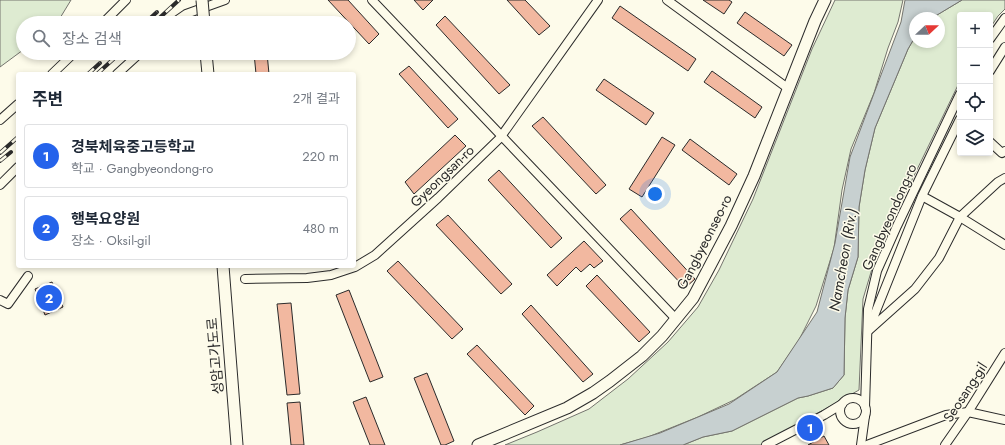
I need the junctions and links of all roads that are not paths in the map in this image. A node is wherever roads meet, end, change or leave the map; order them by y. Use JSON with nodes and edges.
{"nodes":[{"id":1,"x":126,"y":0,"type":"edge"},
{"id":2,"x":202,"y":0,"type":"edge"},
{"id":3,"x":372,"y":0,"type":"edge"},
{"id":4,"x":598,"y":0,"type":"edge"},
{"id":5,"x":667,"y":0,"type":"edge"},
{"id":6,"x":825,"y":0,"type":"edge"},
{"id":7,"x":220,"y":1,"type":"edge"},
{"id":8,"x":110,"y":16,"type":"edge"},
{"id":9,"x":183,"y":16,"type":"edge"},
{"id":10,"x":203,"y":16,"type":"edge"},
{"id":11,"x":1005,"y":18,"type":"edge"},
{"id":12,"x":993,"y":35,"type":"edge"},
{"id":13,"x":1005,"y":47,"type":"edge"},
{"id":14,"x":67,"y":60,"type":"edge"},
{"id":15,"x":132,"y":60,"type":"edge"},
{"id":16,"x":207,"y":60,"type":"edge"},
{"id":17,"x":993,"y":66,"type":"edge"},
{"id":18,"x":54,"y":72,"type":"edge"},
{"id":19,"x":119,"y":72,"type":"edge"},
{"id":20,"x":208,"y":72,"type":"edge"},
{"id":21,"x":789,"y":89,"type":"junction"},
{"id":22,"x":957,"y":100,"type":"edge"},
{"id":23,"x":16,"y":106,"type":"edge"},
{"id":24,"x":0,"y":120,"type":"edge"},
{"id":25,"x":960,"y":120,"type":"edge"},
{"id":26,"x":501,"y":135,"type":"junction"},
{"id":27,"x":993,"y":145,"type":"edge"},
{"id":28,"x":1005,"y":151,"type":"edge"},
{"id":29,"x":16,"y":168,"type":"edge"},
{"id":30,"x":1005,"y":178,"type":"edge"},
{"id":31,"x":0,"y":184,"type":"edge"},
{"id":32,"x":922,"y":196,"type":"junction"},
{"id":33,"x":960,"y":217,"type":"junction"},
{"id":34,"x":1005,"y":245,"type":"edge"},
{"id":35,"x":356,"y":265,"type":"edge"},
{"id":36,"x":223,"y":268,"type":"edge"},
{"id":37,"x":350,"y":268,"type":"edge"},
{"id":38,"x":28,"y":276,"type":"dead end"},
{"id":39,"x":245,"y":280,"type":"dead end"},
{"id":40,"x":0,"y":300,"type":"edge"},
{"id":41,"x":676,"y":319,"type":"junction"},
{"id":42,"x":868,"y":331,"type":"junction"},
{"id":43,"x":1005,"y":353,"type":"edge"},
{"id":44,"x":866,"y":381,"type":"junction"},
{"id":45,"x":853,"y":398,"type":"junction"},
{"id":46,"x":842,"y":404,"type":"junction"},
{"id":47,"x":865,"y":411,"type":"junction"},
{"id":48,"x":968,"y":412,"type":"junction"},
{"id":49,"x":824,"y":415,"type":"junction"},
{"id":50,"x":1005,"y":420,"type":"edge"},
{"id":51,"x":846,"y":421,"type":"junction"},
{"id":52,"x":863,"y":443,"type":"edge"},
{"id":53,"x":237,"y":444,"type":"edge"},
{"id":54,"x":478,"y":445,"type":"edge"},
{"id":55,"x":766,"y":445,"type":"edge"},
{"id":56,"x":945,"y":445,"type":"edge"}],
"edges":[{"from":1,"to":8,"type":"street"},
{"from":2,"to":10,"type":"street","bridge":true},
{"from":3,"to":26,"type":"street"},
{"from":4,"to":26,"type":"street","name":"Gyeongsan-ro"},
{"from":5,"to":21,"type":"street"},
{"from":6,"to":21,"type":"street","name":"Gangbyeonseo-ro"},
{"from":7,"to":9,"type":"street"},
{"from":11,"to":12,"type":"street"},
{"from":13,"to":17,"type":"street"},
{"from":14,"to":18,"type":"street"},
{"from":15,"to":19,"type":"street"},
{"from":16,"to":20,"type":"street"},
{"from":21,"to":41,"type":"street","name":"Gangbyeonseo-ro"},
{"from":22,"to":42,"type":"street","name":"Gangbyeondong-ro"},
{"from":23,"to":24,"type":"street"},
{"from":25,"to":32,"type":"street"},
{"from":26,"to":35,"type":"street","name":"Gyeongsan-ro"},
{"from":26,"to":41,"type":"street"},
{"from":27,"to":28,"type":"street"},
{"from":29,"to":31,"type":"street"},
{"from":30,"to":33,"type":"street"},
{"from":32,"to":33,"type":"street"},
{"from":32,"to":42,"type":"street"},
{"from":33,"to":34,"type":"street"},
{"from":33,"to":42,"type":"street"},
{"from":36,"to":53,"type":"street","name":"성암고가도로"},
{"from":37,"to":39,"type":"street","name":"Gyeongsan-ro"},
{"from":38,"to":40,"type":"street"},
{"from":41,"to":54,"type":"street","name":"Gangbyeonseo-ro"},
{"from":42,"to":44,"type":"street","name":"Gangbyeondong-ro"},
{"from":43,"to":48,"type":"street","name":"Seosang-gil"},
{"from":44,"to":45,"type":"street"},
{"from":44,"to":47,"type":"street","name":"Gangbyeondong-ro"},
{"from":45,"to":46,"type":"street"},
{"from":45,"to":47,"type":"street"},
{"from":46,"to":49,"type":"street"},
{"from":46,"to":51,"type":"street"},
{"from":47,"to":51,"type":"street"},
{"from":47,"to":52,"type":"street","name":"Gangbyeondong-ro"},
{"from":48,"to":50,"type":"street"},
{"from":48,"to":52,"type":"street"},
{"from":48,"to":56,"type":"street","name":"Seosang-gil"},
{"from":49,"to":51,"type":"street"},
{"from":49,"to":55,"type":"street"},
{"from":51,"to":52,"type":"street"}]}
